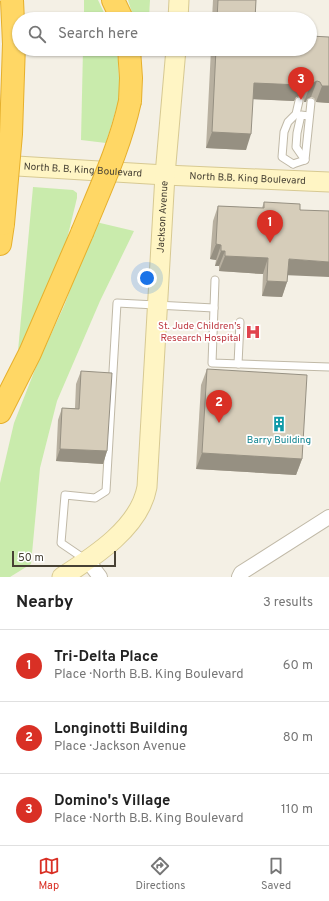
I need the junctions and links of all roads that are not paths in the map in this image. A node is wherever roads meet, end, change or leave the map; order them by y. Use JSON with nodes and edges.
{"nodes":[{"id":1,"x":12,"y":0,"type":"edge"},
{"id":2,"x":113,"y":0,"type":"edge"},
{"id":3,"x":179,"y":0,"type":"edge"},
{"id":4,"x":13,"y":12,"type":"edge"},
{"id":5,"x":119,"y":12,"type":"edge"},
{"id":6,"x":178,"y":12,"type":"edge"},
{"id":7,"x":14,"y":56,"type":"edge"},
{"id":8,"x":129,"y":56,"type":"edge"},
{"id":9,"x":175,"y":56,"type":"edge"},
{"id":10,"x":299,"y":101,"type":"dead end"},
{"id":11,"x":310,"y":102,"type":"dead end"},
{"id":12,"x":299,"y":115,"type":"junction"},
{"id":13,"x":309,"y":116,"type":"junction"},
{"id":14,"x":305,"y":160,"type":"junction"},
{"id":15,"x":0,"y":165,"type":"edge"},
{"id":16,"x":292,"y":172,"type":"junction"},
{"id":17,"x":165,"y":175,"type":"junction"},
{"id":18,"x":329,"y":182,"type":"edge"},
{"id":19,"x":1,"y":234,"type":"edge"},
{"id":20,"x":215,"y":280,"type":"dead end"},
{"id":21,"x":158,"y":306,"type":"junction"},
{"id":22,"x":214,"y":308,"type":"junction"},
{"id":23,"x":240,"y":322,"type":"dead end"},
{"id":24,"x":238,"y":364,"type":"junction"},
{"id":25,"x":329,"y":367,"type":"edge"},
{"id":26,"x":0,"y":412,"type":"edge"},
{"id":27,"x":329,"y":517,"type":"edge"},
{"id":28,"x":88,"y":561,"type":"junction"},
{"id":29,"x":62,"y":577,"type":"edge"},
{"id":30,"x":100,"y":577,"type":"edge"},
{"id":31,"x":239,"y":577,"type":"edge"}],
"edges":[{"from":1,"to":4,"type":"highway","bridge":true},
{"from":2,"to":5,"type":"highway"},
{"from":3,"to":6,"type":"street"},
{"from":7,"to":19,"type":"highway","bridge":true},
{"from":8,"to":26,"type":"highway","bridge":true},
{"from":9,"to":17,"type":"street","name":"Jackson Avenue"},
{"from":10,"to":12,"type":"lane"},
{"from":11,"to":13,"type":"lane"},
{"from":12,"to":13,"type":"lane"},
{"from":12,"to":14,"type":"lane"},
{"from":12,"to":16,"type":"lane"},
{"from":13,"to":14,"type":"lane"},
{"from":14,"to":16,"type":"lane"},
{"from":15,"to":17,"type":"street","name":"North B. B. King Boulevard"},
{"from":16,"to":17,"type":"street","name":"North B.B. King Boulevard"},
{"from":16,"to":18,"type":"street","name":"North B.B. King Boulevard"},
{"from":17,"to":21,"type":"street","name":"Jackson Avenue"},
{"from":20,"to":22,"type":"lane"},
{"from":21,"to":22,"type":"lane"},
{"from":21,"to":28,"type":"street","name":"Jackson Avenue"},
{"from":21,"to":28,"type":"lane"},
{"from":22,"to":24,"type":"lane"},
{"from":23,"to":24,"type":"lane"},
{"from":24,"to":25,"type":"lane"},
{"from":27,"to":31,"type":"street"},
{"from":28,"to":29,"type":"street","name":"Jackson Avenue"},
{"from":28,"to":30,"type":"street"}]}
